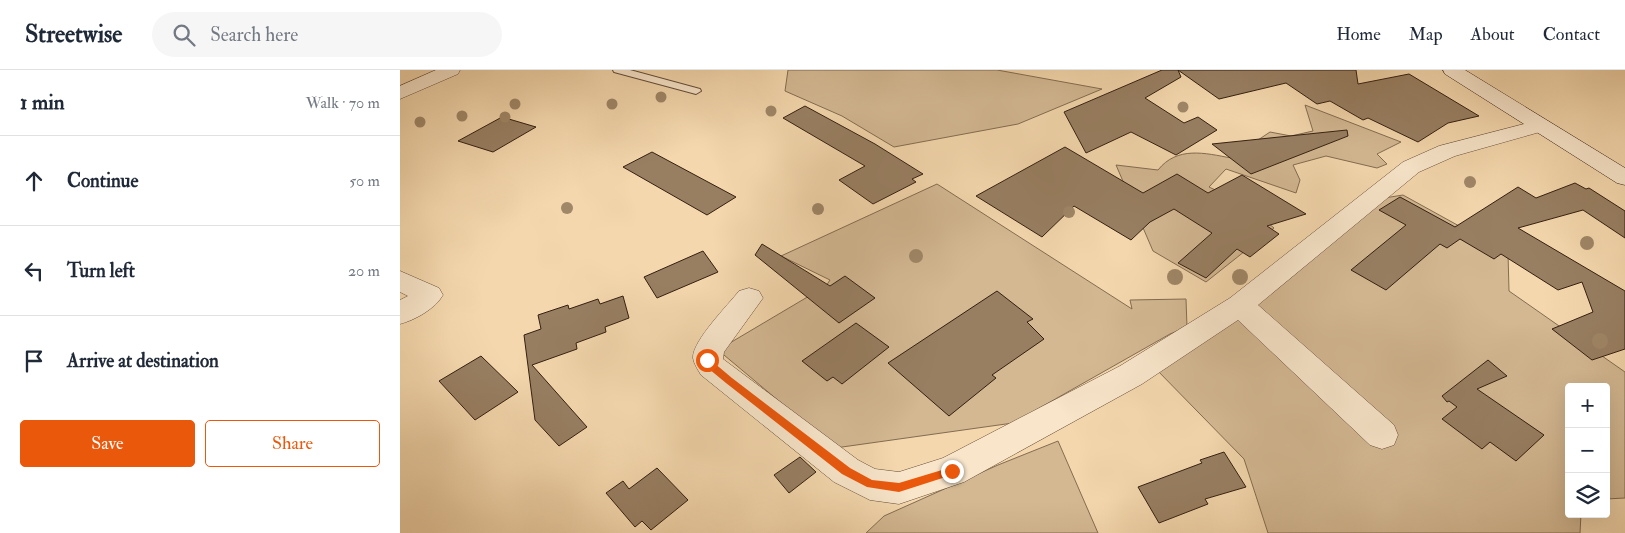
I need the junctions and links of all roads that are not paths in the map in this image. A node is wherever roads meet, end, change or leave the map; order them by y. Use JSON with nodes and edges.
{"nodes":[{"id":1,"x":451,"y":70,"type":"edge"},
{"id":2,"x":618,"y":70,"type":"edge"},
{"id":3,"x":1452,"y":70,"type":"edge"},
{"id":4,"x":696,"y":90,"type":"dead end"},
{"id":5,"x":400,"y":93,"type":"edge"},
{"id":6,"x":1540,"y":126,"type":"junction"},
{"id":7,"x":1625,"y":178,"type":"edge"},
{"id":8,"x":400,"y":280,"type":"edge"},
{"id":9,"x":749,"y":298,"type":"dead end"},
{"id":10,"x":1240,"y":305,"type":"junction"},
{"id":11,"x":400,"y":314,"type":"edge"},
{"id":12,"x":1382,"y":435,"type":"dead end"}],
"edges":[{"from":1,"to":5,"type":"street"},
{"from":2,"to":4,"type":"lane"},
{"from":3,"to":6,"type":"street"},
{"from":6,"to":7,"type":"street"},
{"from":6,"to":10,"type":"street"},
{"from":8,"to":11,"type":"street"},
{"from":9,"to":10,"type":"street"},
{"from":10,"to":12,"type":"street"}]}
